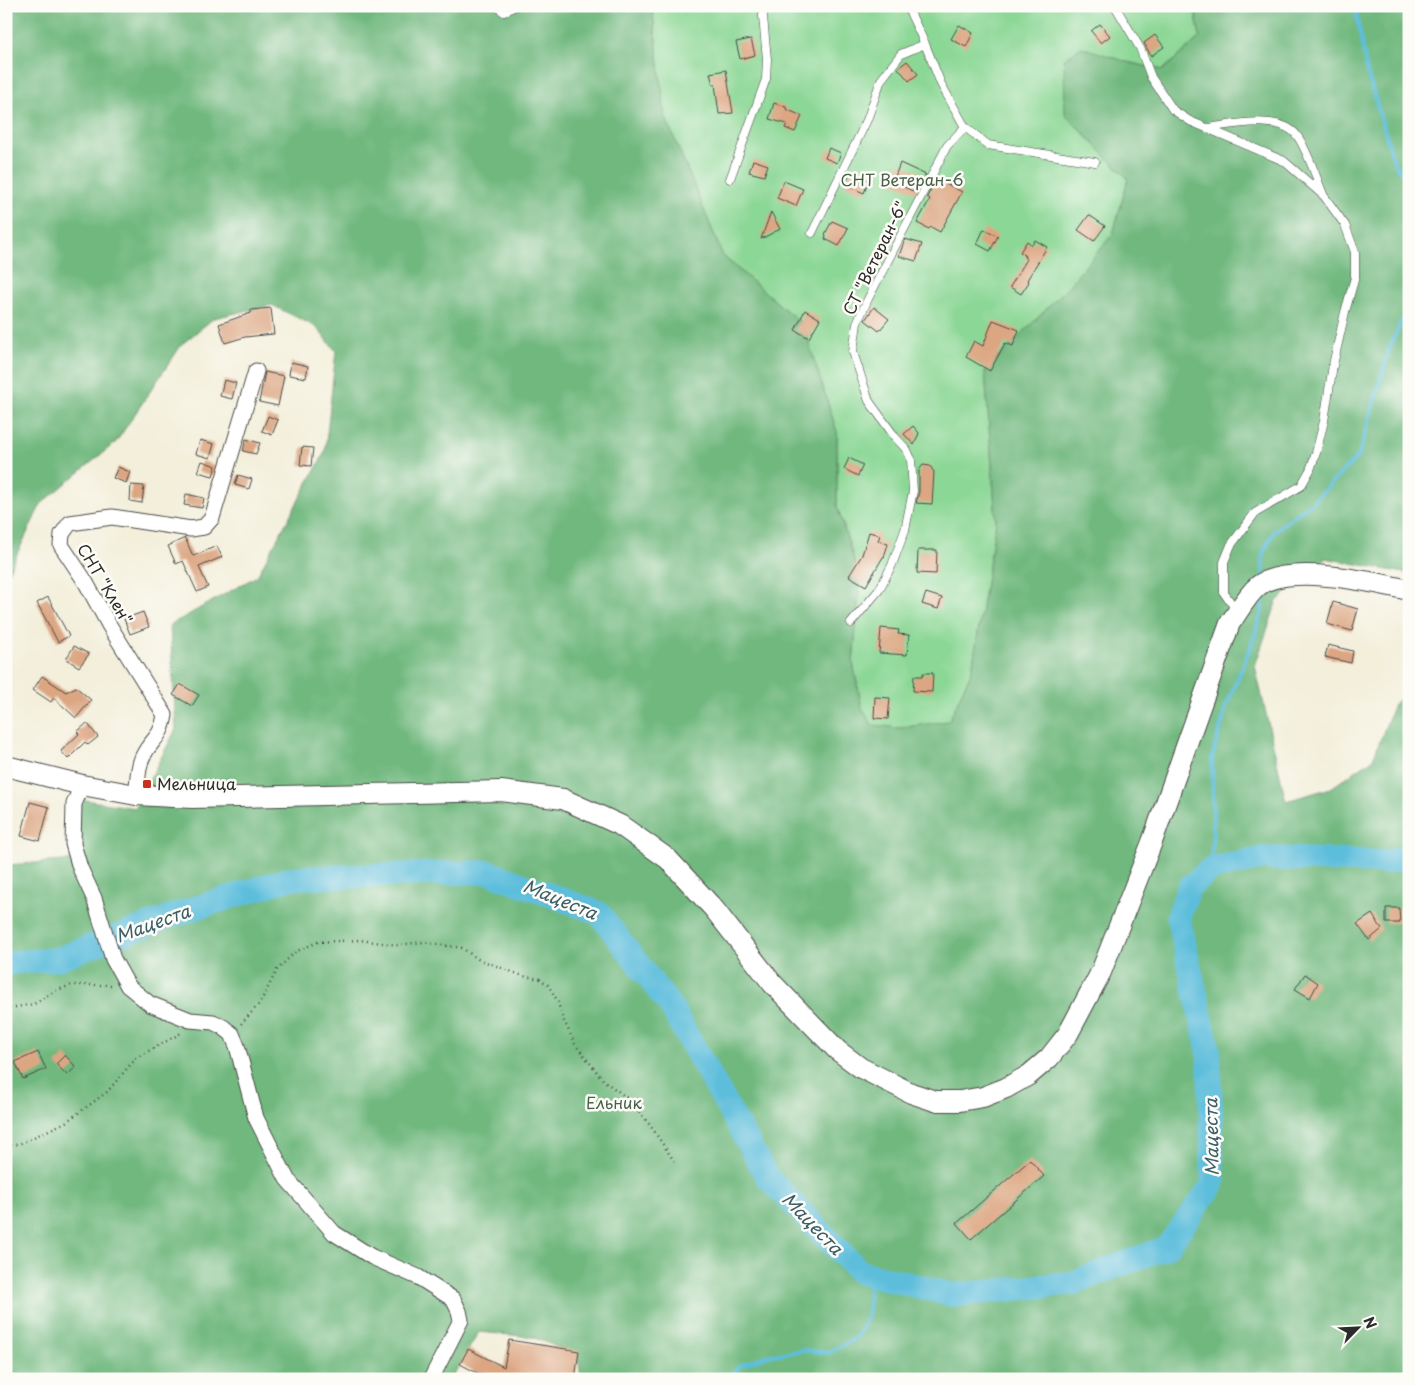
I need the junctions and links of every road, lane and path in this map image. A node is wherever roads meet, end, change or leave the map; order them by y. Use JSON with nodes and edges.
{"nodes":[{"id":1,"x":496,"y":6,"type":"edge"},
{"id":2,"x":515,"y":6,"type":"edge"},
{"id":3,"x":762,"y":6,"type":"edge"},
{"id":4,"x":907,"y":6,"type":"edge"},
{"id":5,"x":1115,"y":6,"type":"edge"},
{"id":6,"x":925,"y":44,"type":"junction"},
{"id":7,"x":966,"y":127,"type":"junction"},
{"id":8,"x":1206,"y":128,"type":"junction"},
{"id":9,"x":1095,"y":162,"type":"dead end"},
{"id":10,"x":730,"y":180,"type":"dead end"},
{"id":11,"x":1324,"y":196,"type":"junction"},
{"id":12,"x":812,"y":233,"type":"dead end"},
{"id":13,"x":256,"y":371,"type":"dead end"},
{"id":14,"x":1409,"y":590,"type":"edge"},
{"id":15,"x":1238,"y":613,"type":"junction"},
{"id":16,"x":851,"y":622,"type":"dead end"},
{"id":17,"x":6,"y":766,"type":"edge"},
{"id":18,"x":82,"y":785,"type":"junction"},
{"id":19,"x":136,"y":795,"type":"junction"},
{"id":20,"x":128,"y":986,"type":"junction"},
{"id":21,"x":10,"y":1008,"type":"dead end"},
{"id":22,"x":213,"y":1022,"type":"junction"},
{"id":23,"x":232,"y":1034,"type":"junction"},
{"id":24,"x":6,"y":1147,"type":"edge"},
{"id":25,"x":674,"y":1161,"type":"dead end"},
{"id":26,"x":431,"y":1379,"type":"edge"}],
"edges":[{"from":1,"to":2,"type":"lane"},
{"from":3,"to":10,"type":"lane"},
{"from":4,"to":6,"type":"lane"},
{"from":5,"to":8,"type":"lane"},
{"from":6,"to":7,"type":"lane"},
{"from":6,"to":12,"type":"lane"},
{"from":7,"to":9,"type":"lane"},
{"from":7,"to":16,"type":"lane","name":"СТ \"Ветеран-6\""},
{"from":8,"to":11,"type":"lane"},
{"from":8,"to":11,"type":"lane"},
{"from":11,"to":15,"type":"lane"},
{"from":13,"to":19,"type":"street","name":"СНТ \"Клен\""},
{"from":14,"to":15,"type":"street"},
{"from":15,"to":19,"type":"street"},
{"from":17,"to":18,"type":"street"},
{"from":18,"to":19,"type":"street"},
{"from":18,"to":20,"type":"street"},
{"from":20,"to":21,"type":"path"},
{"from":20,"to":22,"type":"street"},
{"from":22,"to":23,"type":"street"},
{"from":22,"to":24,"type":"path"},
{"from":23,"to":25,"type":"path"},
{"from":23,"to":26,"type":"street"}]}
